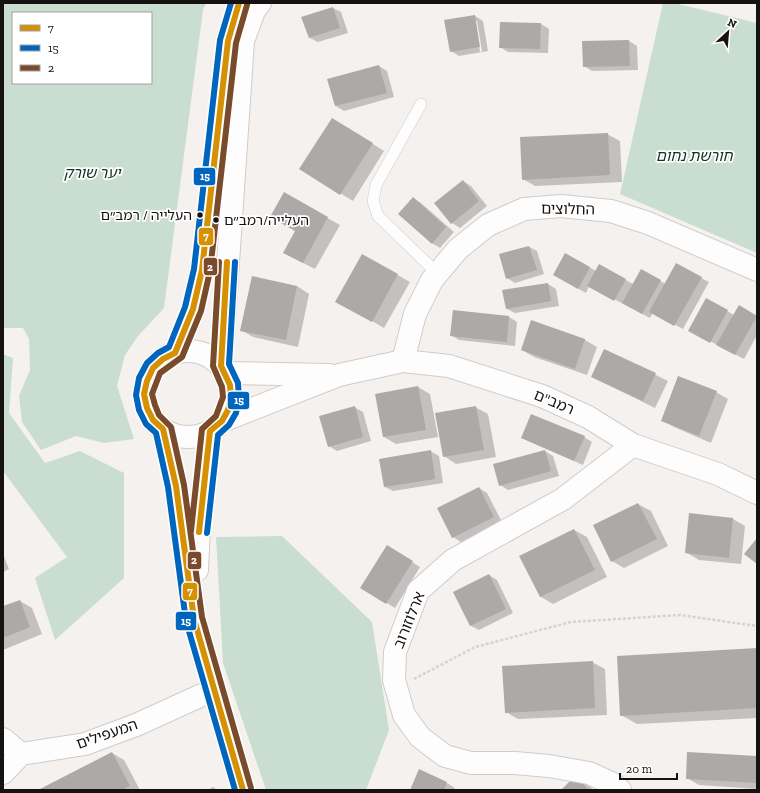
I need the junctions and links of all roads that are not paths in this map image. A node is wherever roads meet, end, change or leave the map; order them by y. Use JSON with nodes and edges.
{"nodes":[{"id":1,"x":239,"y":3,"type":"edge"},
{"id":2,"x":260,"y":3,"type":"edge"},
{"id":3,"x":421,"y":104,"type":"dead end"},
{"id":4,"x":757,"y":270,"type":"edge"},
{"id":5,"x":438,"y":274,"type":"junction"},
{"id":6,"x":175,"y":353,"type":"junction"},
{"id":7,"x":403,"y":361,"type":"junction"},
{"id":8,"x":223,"y":370,"type":"junction"},
{"id":9,"x":339,"y":375,"type":"junction"},
{"id":10,"x":216,"y":426,"type":"junction"},
{"id":11,"x":163,"y":429,"type":"junction"},
{"id":12,"x":633,"y":445,"type":"junction"},
{"id":13,"x":757,"y":494,"type":"edge"},
{"id":14,"x":194,"y":619,"type":"junction"},
{"id":15,"x":213,"y":690,"type":"junction"},
{"id":16,"x":3,"y":739,"type":"edge"},
{"id":17,"x":21,"y":754,"type":"junction"},
{"id":18,"x":3,"y":773,"type":"edge"},
{"id":19,"x":243,"y":790,"type":"edge"},
{"id":20,"x":620,"y":790,"type":"edge"}],
"edges":[{"from":1,"to":6,"type":"street"},
{"from":2,"to":8,"type":"street"},
{"from":3,"to":5,"type":"lane"},
{"from":4,"to":5,"type":"street","name":"החלוצים"},
{"from":5,"to":7,"type":"street","name":"החלוצים"},
{"from":6,"to":8,"type":"street"},
{"from":6,"to":11,"type":"street"},
{"from":7,"to":9,"type":"street","name":"רמב\"ם"},
{"from":7,"to":12,"type":"street","name":"רמב\"ם"},
{"from":8,"to":9,"type":"street","name":"רמב\"ם"},
{"from":8,"to":10,"type":"street"},
{"from":9,"to":10,"type":"street","name":"רמב\"ם"},
{"from":10,"to":11,"type":"street"},
{"from":10,"to":14,"type":"street"},
{"from":11,"to":14,"type":"street"},
{"from":12,"to":13,"type":"street","name":"רמב\"ם"},
{"from":12,"to":20,"type":"street","name":"ארלוזורוב"},
{"from":14,"to":15,"type":"street"},
{"from":15,"to":17,"type":"street","name":"המעפילים"},
{"from":15,"to":19,"type":"street"},
{"from":16,"to":17,"type":"street"},
{"from":17,"to":18,"type":"street"}]}
